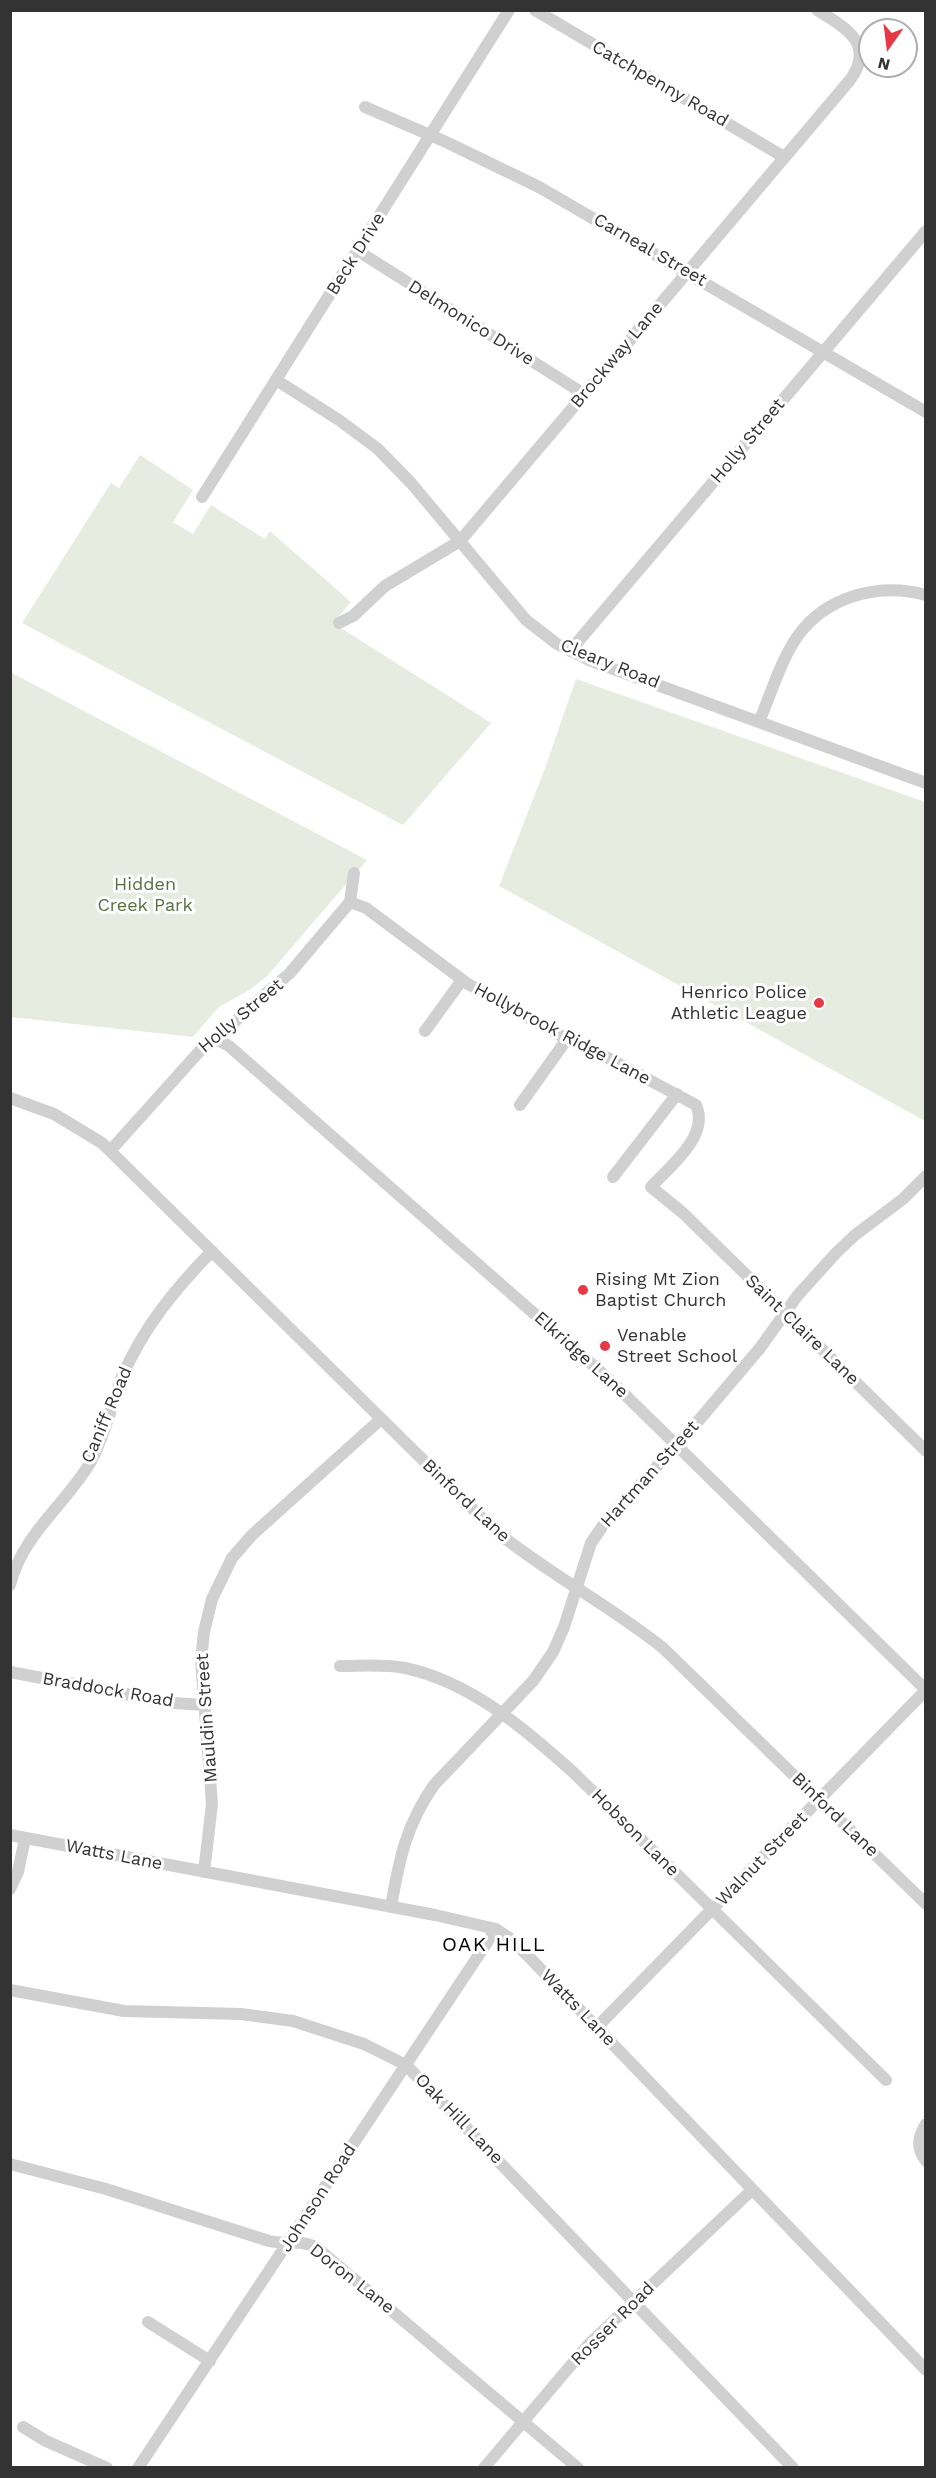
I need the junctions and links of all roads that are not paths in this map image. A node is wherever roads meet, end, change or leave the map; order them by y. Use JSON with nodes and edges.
{"nodes":[{"id":1,"x":509,"y":10,"type":"edge"},
{"id":2,"x":535,"y":10,"type":"edge"},
{"id":3,"x":817,"y":10,"type":"edge"},
{"id":4,"x":365,"y":107,"type":"dead end"},
{"id":5,"x":430,"y":135,"type":"junction"},
{"id":6,"x":784,"y":158,"type":"junction"},
{"id":7,"x":926,"y":231,"type":"edge"},
{"id":8,"x":358,"y":251,"type":"junction"},
{"id":9,"x":688,"y":272,"type":"junction"},
{"id":10,"x":823,"y":352,"type":"junction"},
{"id":11,"x":276,"y":380,"type":"junction"},
{"id":12,"x":584,"y":394,"type":"junction"},
{"id":13,"x":926,"y":412,"type":"edge"},
{"id":14,"x":202,"y":497,"type":"dead end"},
{"id":15,"x":460,"y":541,"type":"junction"},
{"id":16,"x":926,"y":595,"type":"edge"},
{"id":17,"x":339,"y":623,"type":"dead end"},
{"id":18,"x":570,"y":651,"type":"junction"},
{"id":19,"x":759,"y":722,"type":"junction"},
{"id":20,"x":926,"y":783,"type":"edge"},
{"id":21,"x":354,"y":873,"type":"dead end"},
{"id":22,"x":350,"y":902,"type":"junction"},
{"id":23,"x":462,"y":980,"type":"junction"},
{"id":24,"x":425,"y":1032,"type":"dead end"},
{"id":25,"x":567,"y":1039,"type":"junction"},
{"id":26,"x":218,"y":1040,"type":"junction"},
{"id":27,"x":677,"y":1094,"type":"junction"},
{"id":28,"x":10,"y":1098,"type":"edge"},
{"id":29,"x":520,"y":1106,"type":"dead end"},
{"id":30,"x":110,"y":1151,"type":"junction"},
{"id":31,"x":926,"y":1176,"type":"edge"},
{"id":32,"x":614,"y":1177,"type":"dead end"},
{"id":33,"x":651,"y":1187,"type":"joint"},
{"id":34,"x":212,"y":1251,"type":"junction"},
{"id":35,"x":785,"y":1313,"type":"junction"},
{"id":36,"x":381,"y":1419,"type":"junction"},
{"id":37,"x":676,"y":1446,"type":"junction"},
{"id":38,"x":926,"y":1451,"type":"edge"},
{"id":39,"x":10,"y":1585,"type":"edge"},
{"id":40,"x":577,"y":1587,"type":"junction"},
{"id":41,"x":340,"y":1666,"type":"dead end"},
{"id":42,"x":10,"y":1672,"type":"edge"},
{"id":43,"x":925,"y":1690,"type":"edge"},
{"id":44,"x":205,"y":1705,"type":"junction"},
{"id":45,"x":502,"y":1714,"type":"junction"},
{"id":46,"x":819,"y":1800,"type":"junction"},
{"id":47,"x":10,"y":1835,"type":"edge"},
{"id":48,"x":25,"y":1838,"type":"junction"},
{"id":49,"x":204,"y":1872,"type":"junction"},
{"id":50,"x":10,"y":1889,"type":"edge"},
{"id":51,"x":926,"y":1904,"type":"edge"},
{"id":52,"x":391,"y":1907,"type":"junction"},
{"id":53,"x":712,"y":1909,"type":"junction"},
{"id":54,"x":496,"y":1929,"type":"junction"},
{"id":55,"x":10,"y":1990,"type":"edge"},
{"id":56,"x":597,"y":2027,"type":"junction"},
{"id":57,"x":406,"y":2065,"type":"junction"},
{"id":58,"x":886,"y":2080,"type":"dead end"},
{"id":59,"x":926,"y":2124,"type":"edge"},
{"id":60,"x":926,"y":2161,"type":"edge"},
{"id":61,"x":10,"y":2164,"type":"edge"},
{"id":62,"x":752,"y":2190,"type":"junction"},
{"id":63,"x":289,"y":2243,"type":"junction"},
{"id":64,"x":634,"y":2302,"type":"junction"},
{"id":65,"x":148,"y":2322,"type":"dead end"},
{"id":66,"x":210,"y":2361,"type":"junction"},
{"id":67,"x":926,"y":2370,"type":"edge"},
{"id":68,"x":523,"y":2421,"type":"junction"},
{"id":69,"x":23,"y":2427,"type":"dead end"},
{"id":70,"x":107,"y":2468,"type":"edge"},
{"id":71,"x":138,"y":2468,"type":"edge"},
{"id":72,"x":484,"y":2468,"type":"edge"},
{"id":73,"x":578,"y":2468,"type":"edge"},
{"id":74,"x":793,"y":2468,"type":"edge"}],
"edges":[{"from":1,"to":5,"type":"street","name":"Beck Drive"},
{"from":2,"to":6,"type":"street","name":"Catchpenny Road"},
{"from":3,"to":6,"type":"street","name":"Brockway Lane"},
{"from":4,"to":5,"type":"street","name":"Carneal Street"},
{"from":5,"to":8,"type":"street","name":"Beck Drive"},
{"from":5,"to":9,"type":"street","name":"Carneal Street"},
{"from":6,"to":9,"type":"street","name":"Brockway Lane"},
{"from":7,"to":10,"type":"street","name":"Holly Street"},
{"from":8,"to":11,"type":"street","name":"Beck Drive"},
{"from":8,"to":12,"type":"street","name":"Delmonico Drive"},
{"from":9,"to":10,"type":"street","name":"Carneal Street"},
{"from":9,"to":12,"type":"street","name":"Brockway Lane"},
{"from":10,"to":13,"type":"street","name":"Carneal Street"},
{"from":10,"to":18,"type":"street","name":"Holly Street"},
{"from":11,"to":14,"type":"street","name":"Beck Drive"},
{"from":11,"to":15,"type":"street","name":"Cleary Road"},
{"from":12,"to":15,"type":"street","name":"Brockway Lane"},
{"from":15,"to":17,"type":"street","name":"Brockway Lane"},
{"from":15,"to":18,"type":"street","name":"Cleary Road"},
{"from":16,"to":19,"type":"street"},
{"from":18,"to":19,"type":"street","name":"Cleary Road"},
{"from":19,"to":20,"type":"street","name":"Cleary Road"},
{"from":21,"to":22,"type":"street"},
{"from":22,"to":23,"type":"street","name":"Hollybrook Ridge Lane"},
{"from":22,"to":26,"type":"street","name":"Holly Street"},
{"from":23,"to":24,"type":"street"},
{"from":23,"to":25,"type":"street","name":"Hollybrook Ridge Lane"},
{"from":25,"to":27,"type":"street","name":"Hollybrook Ridge Lane"},
{"from":25,"to":29,"type":"street"},
{"from":26,"to":30,"type":"street","name":"Holly Street"},
{"from":26,"to":37,"type":"street","name":"Elkridge Lane"},
{"from":27,"to":32,"type":"street"},
{"from":27,"to":33,"type":"street","name":"Hollybrook Ridge Lane"},
{"from":28,"to":30,"type":"street","name":"Binford Lane"},
{"from":30,"to":34,"type":"street","name":"Binford Lane"},
{"from":31,"to":35,"type":"street","name":"Hartman Street"},
{"from":33,"to":35,"type":"street","name":"Saint Claire Lane"},
{"from":34,"to":36,"type":"street","name":"Binford Lane"},
{"from":34,"to":39,"type":"street","name":"Caniff Road"},
{"from":35,"to":37,"type":"street","name":"Hartman Street"},
{"from":35,"to":38,"type":"street","name":"Saint Claire Lane"},
{"from":36,"to":40,"type":"street","name":"Binford Lane"},
{"from":36,"to":44,"type":"street","name":"Mauldin Street"},
{"from":37,"to":40,"type":"street","name":"Hartman Street"},
{"from":37,"to":43,"type":"street","name":"Elkridge Lane"},
{"from":40,"to":45,"type":"street","name":"Hartman Street"},
{"from":40,"to":46,"type":"street","name":"Binford Lane"},
{"from":41,"to":45,"type":"street","name":"Hobson Lane"},
{"from":42,"to":44,"type":"street","name":"Braddock Road"},
{"from":43,"to":46,"type":"street","name":"Walnut Street"},
{"from":44,"to":49,"type":"street","name":"Mauldin Street"},
{"from":45,"to":52,"type":"street","name":"Hartman Street"},
{"from":45,"to":53,"type":"street","name":"Hobson Lane"},
{"from":46,"to":51,"type":"street","name":"Binford Lane"},
{"from":46,"to":53,"type":"street","name":"Walnut Street"},
{"from":47,"to":48,"type":"street","name":"Watts Lane"},
{"from":48,"to":49,"type":"street","name":"Watts Lane"},
{"from":48,"to":50,"type":"street"},
{"from":49,"to":52,"type":"street","name":"Watts Lane"},
{"from":52,"to":54,"type":"street","name":"Watts Lane"},
{"from":53,"to":56,"type":"street","name":"Walnut Street"},
{"from":53,"to":58,"type":"street","name":"Hobson Lane"},
{"from":54,"to":56,"type":"street","name":"Watts Lane"},
{"from":54,"to":57,"type":"street","name":"Johnson Road"},
{"from":55,"to":57,"type":"street","name":"Oak Hill Lane"},
{"from":56,"to":62,"type":"street","name":"Watts Lane"},
{"from":57,"to":63,"type":"street","name":"Johnson Road"},
{"from":57,"to":64,"type":"street","name":"Oak Hill Lane"},
{"from":59,"to":60,"type":"street"},
{"from":61,"to":63,"type":"street","name":"Doron Lane"},
{"from":62,"to":64,"type":"street","name":"Rosser Road"},
{"from":62,"to":67,"type":"street","name":"Watts Lane"},
{"from":63,"to":66,"type":"street","name":"Johnson Road"},
{"from":63,"to":68,"type":"street","name":"Doron Lane"},
{"from":64,"to":68,"type":"street","name":"Rosser Road"},
{"from":64,"to":74,"type":"street","name":"Oak Hill Lane"},
{"from":65,"to":66,"type":"street"},
{"from":66,"to":71,"type":"street","name":"Johnson Road"},
{"from":68,"to":72,"type":"street","name":"Rosser Road"},
{"from":68,"to":73,"type":"street","name":"Doron Lane"},
{"from":69,"to":70,"type":"street"}]}
